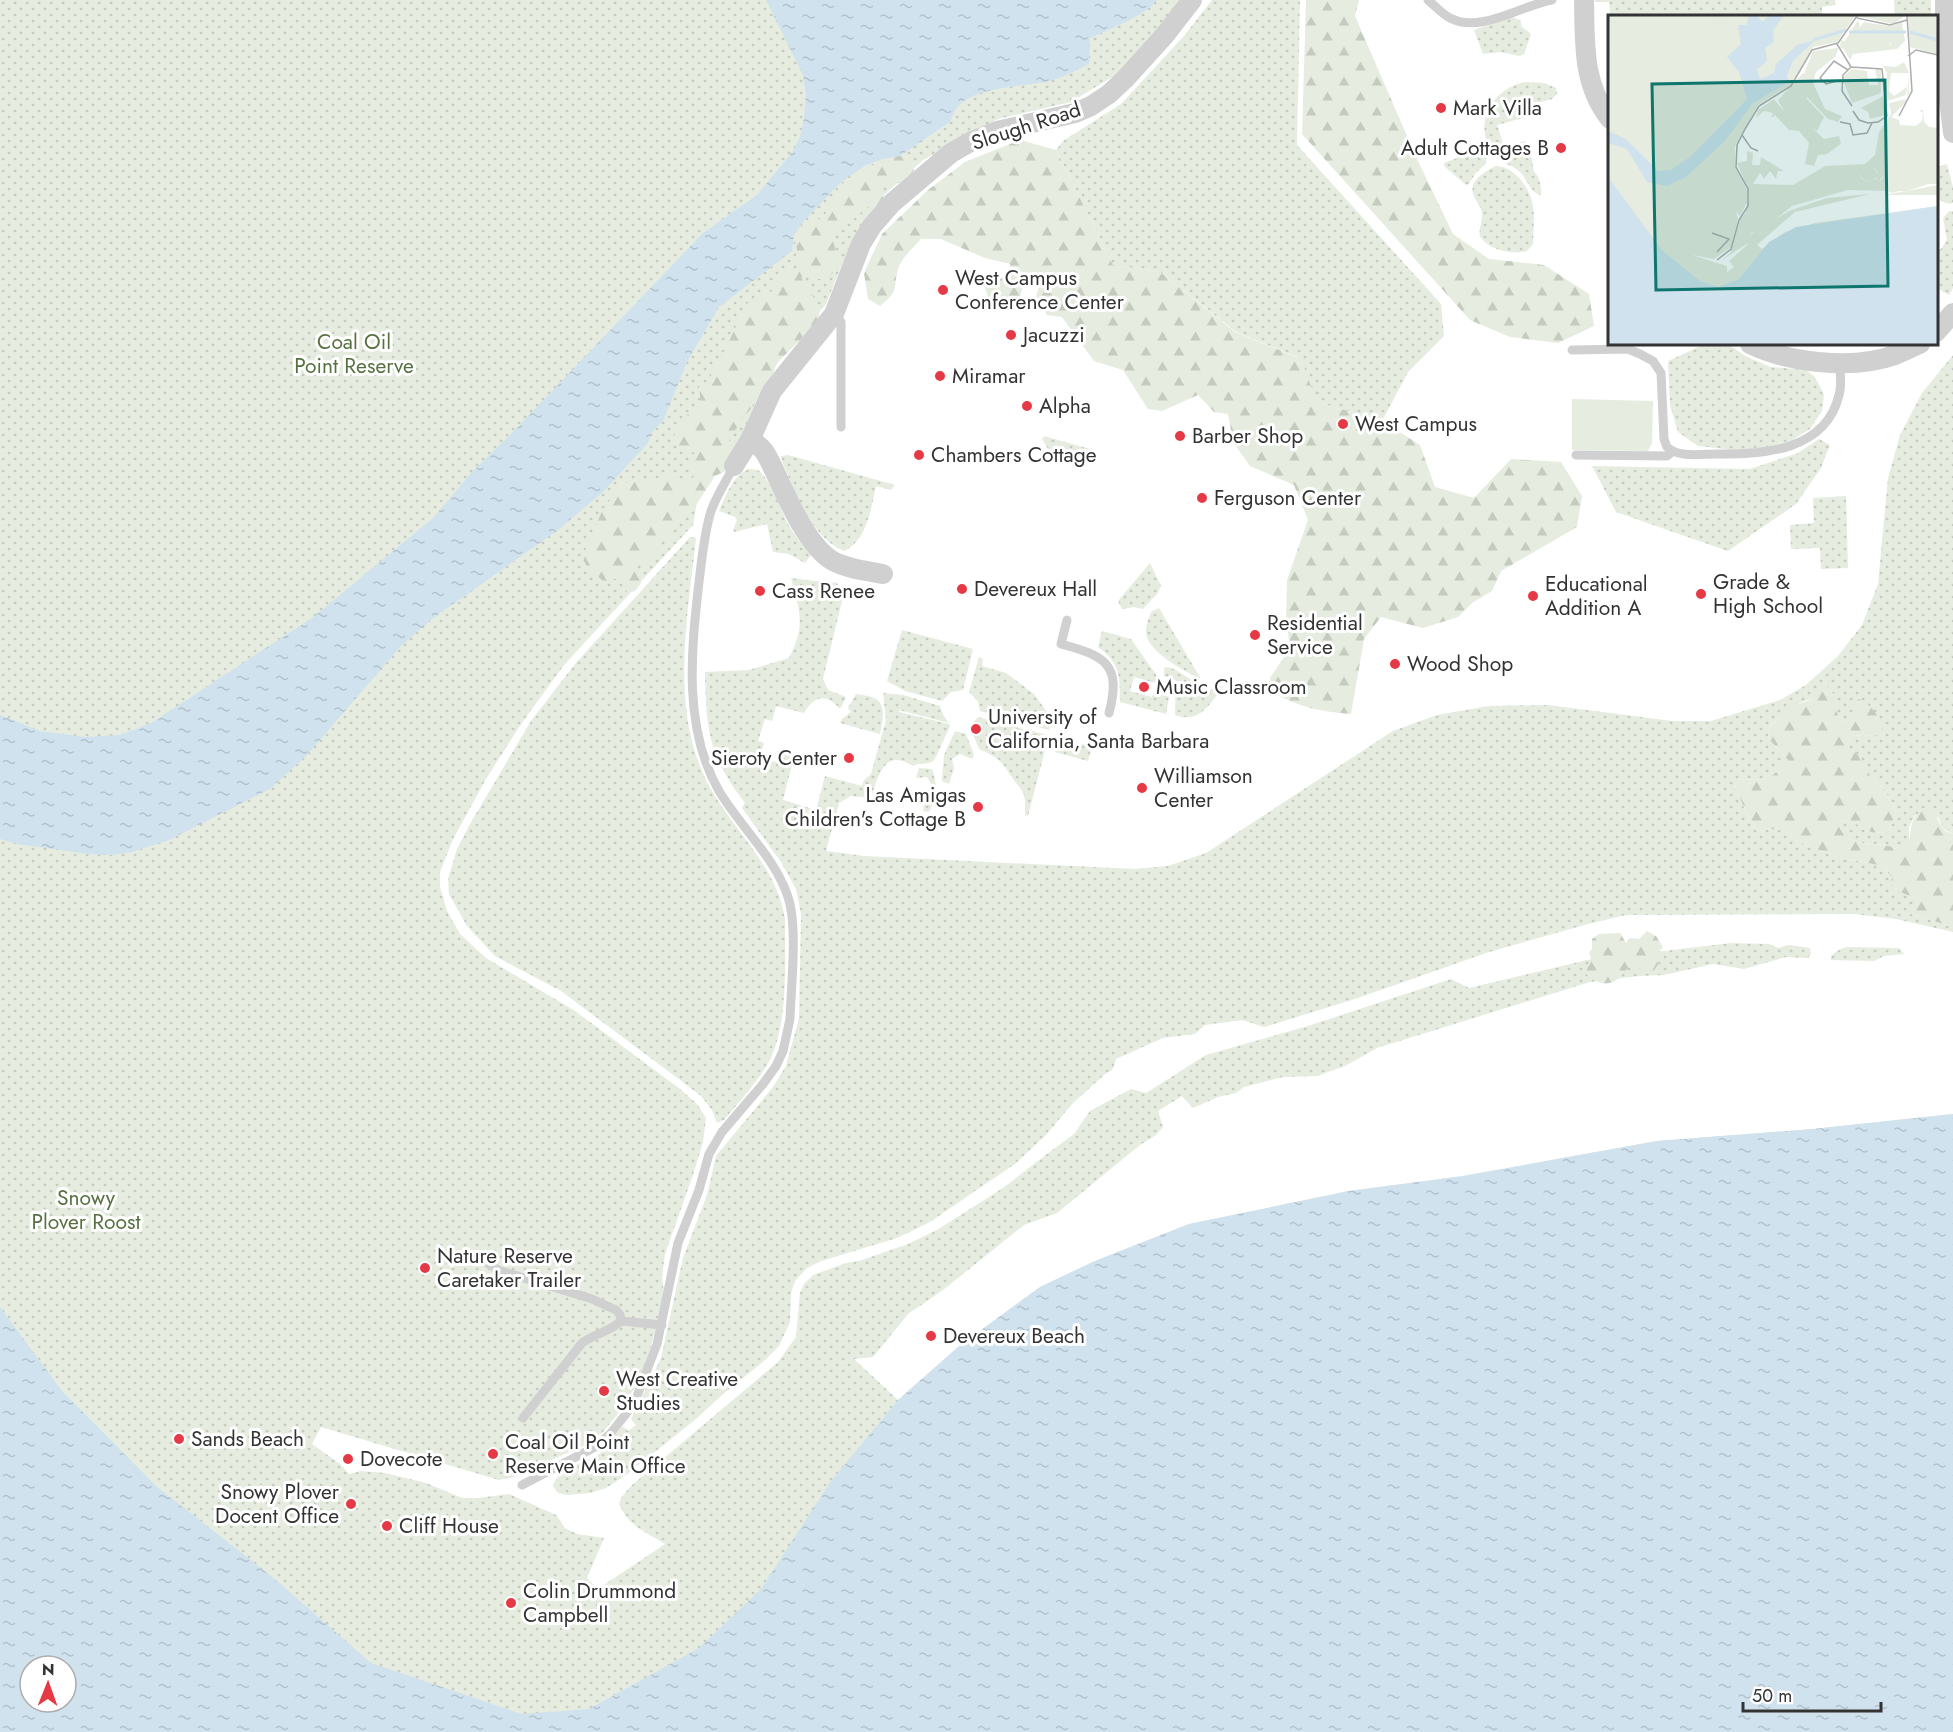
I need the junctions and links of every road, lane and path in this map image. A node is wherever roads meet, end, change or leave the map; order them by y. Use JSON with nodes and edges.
{"nodes":[{"id":1,"x":1192,"y":0,"type":"edge"},
{"id":2,"x":1428,"y":0,"type":"edge"},
{"id":3,"x":1552,"y":0,"type":"edge"},
{"id":4,"x":1584,"y":0,"type":"edge"},
{"id":5,"x":1945,"y":0,"type":"edge"},
{"id":6,"x":1608,"y":115,"type":"edge"},
{"id":7,"x":1953,"y":133,"type":"edge"},
{"id":8,"x":1953,"y":313,"type":"edge"},
{"id":9,"x":834,"y":314,"type":"junction"},
{"id":10,"x":1938,"y":330,"type":"edge"},
{"id":11,"x":1753,"y":345,"type":"edge"},
{"id":12,"x":1918,"y":345,"type":"edge"},
{"id":13,"x":1572,"y":350,"type":"dead end"},
{"id":14,"x":1840,"y":363,"type":"junction"},
{"id":15,"x":841,"y":427,"type":"dead end"},
{"id":16,"x":750,"y":440,"type":"junction"},
{"id":17,"x":1672,"y":452,"type":"junction"},
{"id":18,"x":1576,"y":455,"type":"dead end"},
{"id":19,"x":734,"y":466,"type":"joint"},
{"id":20,"x":883,"y":574,"type":"dead end"},
{"id":21,"x":1068,"y":620,"type":"dead end"},
{"id":22,"x":1109,"y":713,"type":"dead end"},
{"id":23,"x":480,"y":1258,"type":"dead end"},
{"id":24,"x":621,"y":1321,"type":"junction"},
{"id":25,"x":662,"y":1325,"type":"junction"},
{"id":26,"x":523,"y":1418,"type":"dead end"},
{"id":27,"x":522,"y":1485,"type":"dead end"}],
"edges":[{"from":1,"to":9,"type":"street","name":"Slough Road"},
{"from":2,"to":3,"type":"lane"},
{"from":4,"to":6,"type":"street"},
{"from":5,"to":7,"type":"street"},
{"from":8,"to":10,"type":"street"},
{"from":9,"to":15,"type":"lane"},
{"from":9,"to":16,"type":"street","name":"Slough Road"},
{"from":11,"to":14,"type":"street"},
{"from":12,"to":14,"type":"street"},
{"from":13,"to":17,"type":"lane"},
{"from":14,"to":17,"type":"lane"},
{"from":16,"to":19,"type":"street","name":"Slough Road"},
{"from":16,"to":20,"type":"street"},
{"from":17,"to":18,"type":"lane"},
{"from":19,"to":25,"type":"lane"},
{"from":21,"to":22,"type":"lane"},
{"from":23,"to":24,"type":"lane"},
{"from":24,"to":25,"type":"lane"},
{"from":24,"to":26,"type":"lane"},
{"from":25,"to":27,"type":"lane"}]}
